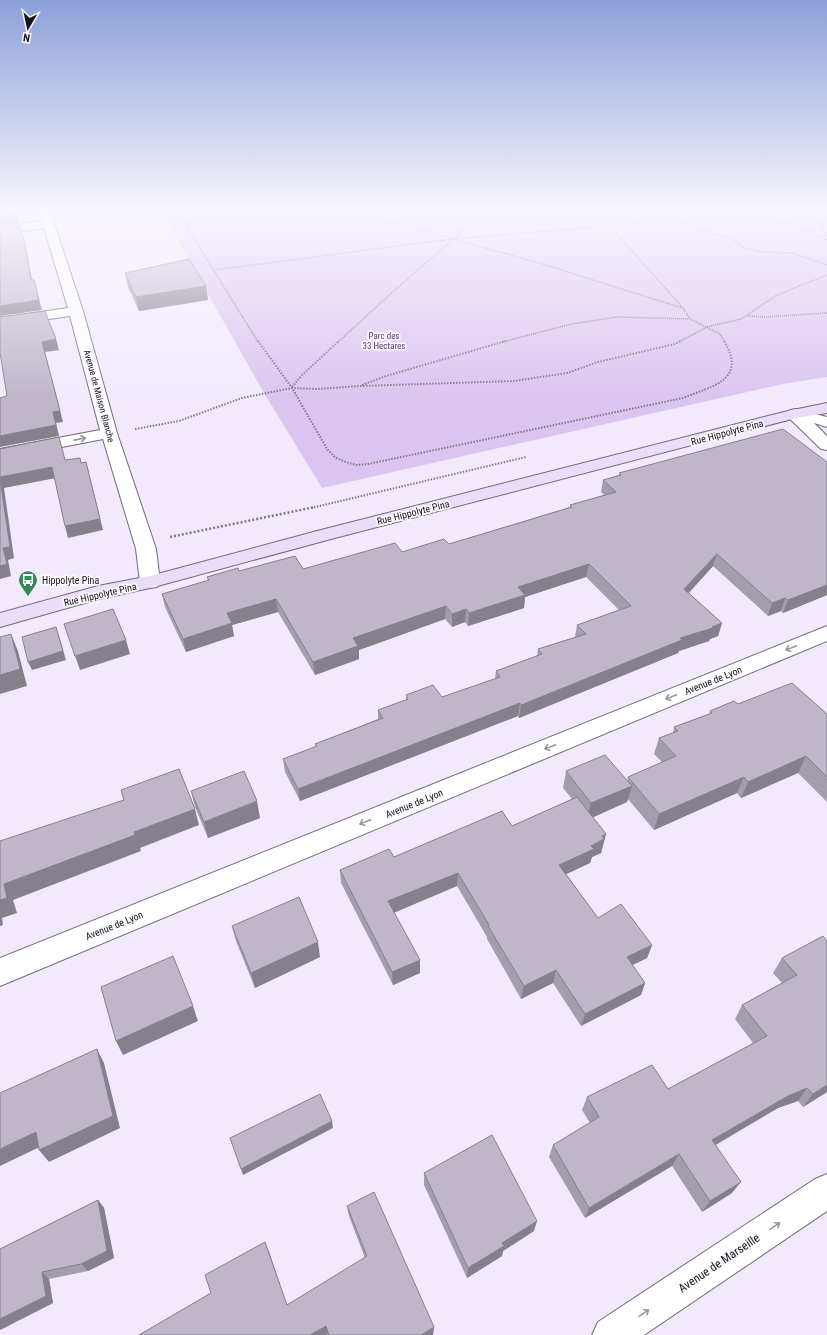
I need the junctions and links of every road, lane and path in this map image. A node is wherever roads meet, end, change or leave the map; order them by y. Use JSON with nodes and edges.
{"nodes":[{"id":1,"x":64,"y":273,"type":"edge"},
{"id":2,"x":216,"y":273,"type":"edge"},
{"id":3,"x":414,"y":273,"type":"edge"},
{"id":4,"x":573,"y":273,"type":"edge"},
{"id":5,"x":652,"y":273,"type":"edge"},
{"id":6,"x":827,"y":275,"type":"edge"},
{"id":7,"x":683,"y":308,"type":"junction"},
{"id":8,"x":76,"y":311,"type":"junction"},
{"id":9,"x":827,"y":313,"type":"edge"},
{"id":10,"x":748,"y":316,"type":"junction"},
{"id":11,"x":690,"y":319,"type":"junction"},
{"id":12,"x":0,"y":322,"type":"edge"},
{"id":13,"x":707,"y":327,"type":"junction"},
{"id":14,"x":360,"y":386,"type":"junction"},
{"id":15,"x":292,"y":388,"type":"junction"},
{"id":16,"x":827,"y":408,"type":"edge"},
{"id":17,"x":794,"y":414,"type":"junction"},
{"id":18,"x":827,"y":422,"type":"edge"},
{"id":19,"x":109,"y":433,"type":"junction"},
{"id":20,"x":827,"y":445,"type":"edge"},
{"id":21,"x":0,"y":454,"type":"edge"},
{"id":22,"x":527,"y":457,"type":"dead end"},
{"id":23,"x":146,"y":549,"type":"junction"},
{"id":24,"x":150,"y":582,"type":"junction"},
{"id":25,"x":0,"y":620,"type":"edge"},
{"id":26,"x":827,"y":633,"type":"edge"},
{"id":27,"x":0,"y":972,"type":"edge"},
{"id":28,"x":827,"y":1191,"type":"edge"},
{"id":29,"x":611,"y":1335,"type":"edge"}],
"edges":[{"from":1,"to":8,"type":"street","name":"Avenue de Maison Blanche"},
{"from":2,"to":15,"type":"path"},
{"from":3,"to":15,"type":"path"},
{"from":4,"to":7,"type":"path"},
{"from":5,"to":7,"type":"path"},
{"from":6,"to":10,"type":"path"},
{"from":7,"to":11,"type":"path"},
{"from":8,"to":12,"type":"street"},
{"from":8,"to":19,"type":"street","name":"Avenue de Maison Blanche"},
{"from":9,"to":10,"type":"path"},
{"from":10,"to":13,"type":"path"},
{"from":11,"to":13,"type":"path"},
{"from":11,"to":14,"type":"path"},
{"from":13,"to":14,"type":"path"},
{"from":13,"to":15,"type":"path"},
{"from":14,"to":15,"type":"path"},
{"from":15,"to":19,"type":"path"},
{"from":16,"to":17,"type":"main road","name":"Rue Hippolyte Pina"},
{"from":17,"to":18,"type":"street"},
{"from":17,"to":20,"type":"street"},
{"from":17,"to":24,"type":"main road","name":"Rue Hippolyte Pina"},
{"from":21,"to":19,"type":"street","one_way":true},
{"from":19,"to":23,"type":"street","name":"Avenue de Maison Blanche"},
{"from":22,"to":23,"type":"path"},
{"from":23,"to":24,"type":"street","name":"Avenue de Maison Blanche"},
{"from":24,"to":25,"type":"main road","name":"Rue Hippolyte Pina"},
{"from":26,"to":27,"type":"street","name":"Avenue de Lyon","one_way":true},
{"from":29,"to":28,"type":"street","name":"Avenue de Marseille","one_way":true}]}
